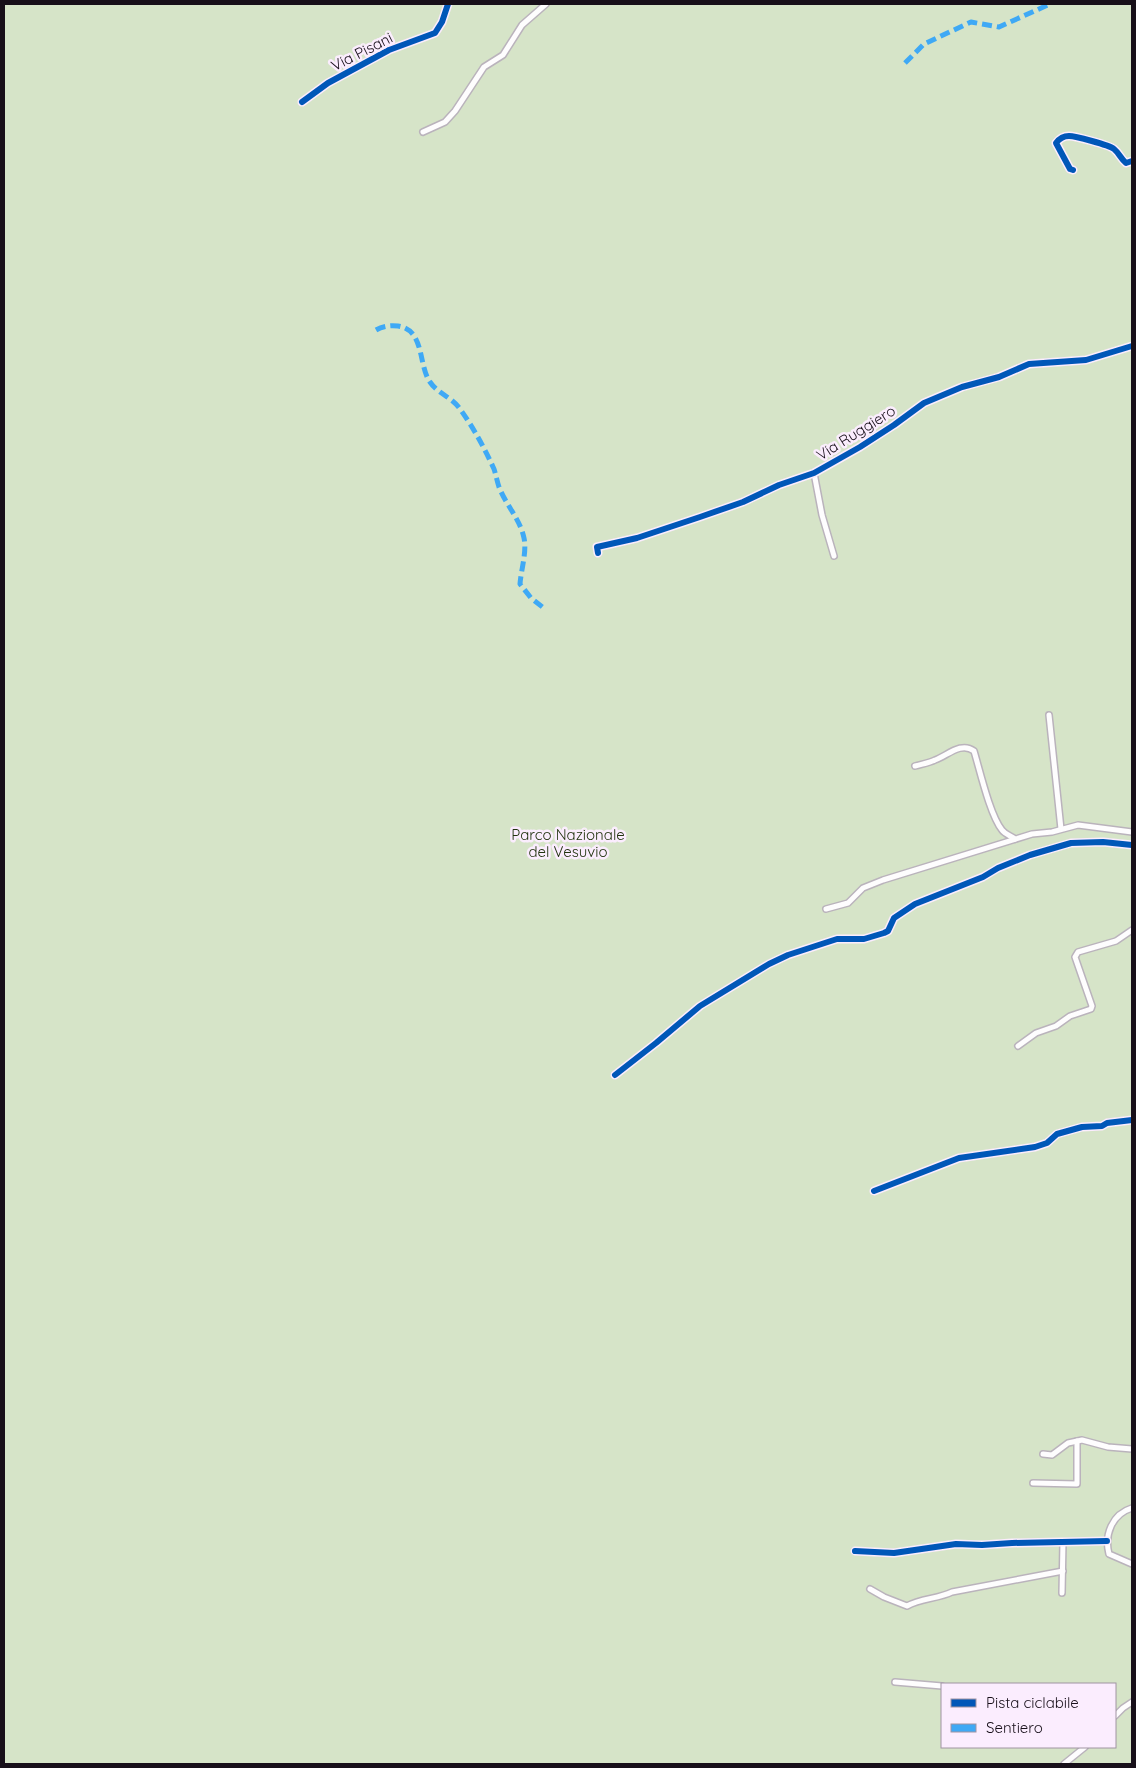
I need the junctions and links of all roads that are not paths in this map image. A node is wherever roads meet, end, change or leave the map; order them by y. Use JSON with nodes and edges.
{"nodes":[{"id":1,"x":448,"y":4,"type":"edge"},
{"id":2,"x":546,"y":4,"type":"edge"},
{"id":3,"x":302,"y":102,"type":"dead end"},
{"id":4,"x":424,"y":132,"type":"dead end"},
{"id":5,"x":1132,"y":161,"type":"edge"},
{"id":6,"x":1073,"y":170,"type":"dead end"},
{"id":7,"x":1132,"y":346,"type":"edge"},
{"id":8,"x":814,"y":473,"type":"junction"},
{"id":9,"x":598,"y":553,"type":"dead end"},
{"id":10,"x":834,"y":556,"type":"dead end"},
{"id":11,"x":1049,"y":716,"type":"dead end"},
{"id":12,"x":915,"y":766,"type":"dead end"},
{"id":13,"x":1061,"y":829,"type":"junction"},
{"id":14,"x":1132,"y":832,"type":"edge"},
{"id":15,"x":1015,"y":839,"type":"junction"},
{"id":16,"x":1132,"y":845,"type":"edge"},
{"id":17,"x":826,"y":909,"type":"dead end"},
{"id":18,"x":1132,"y":930,"type":"edge"},
{"id":19,"x":1018,"y":1046,"type":"dead end"},
{"id":20,"x":615,"y":1075,"type":"dead end"},
{"id":21,"x":1132,"y":1120,"type":"edge"},
{"id":22,"x":874,"y":1191,"type":"dead end"},
{"id":23,"x":1077,"y":1441,"type":"junction"},
{"id":24,"x":1132,"y":1449,"type":"edge"},
{"id":25,"x":1043,"y":1454,"type":"dead end"},
{"id":26,"x":1033,"y":1483,"type":"dead end"},
{"id":27,"x":1132,"y":1508,"type":"edge"},
{"id":28,"x":1107,"y":1541,"type":"junction"},
{"id":29,"x":1064,"y":1542,"type":"junction"},
{"id":30,"x":855,"y":1552,"type":"dead end"},
{"id":31,"x":1132,"y":1564,"type":"edge"},
{"id":32,"x":1063,"y":1571,"type":"junction"},
{"id":33,"x":870,"y":1589,"type":"dead end"},
{"id":34,"x":1062,"y":1594,"type":"dead end"},
{"id":35,"x":895,"y":1682,"type":"dead end"},
{"id":36,"x":941,"y":1686,"type":"edge"},
{"id":37,"x":1132,"y":1702,"type":"edge"},
{"id":38,"x":1116,"y":1714,"type":"edge"},
{"id":39,"x":1084,"y":1748,"type":"edge"},
{"id":40,"x":1064,"y":1764,"type":"edge"}],
"edges":[{"from":1,"to":3,"type":"street","name":"Via Pisani"},
{"from":2,"to":4,"type":"street"},
{"from":5,"to":6,"type":"street"},
{"from":7,"to":8,"type":"street","name":"Via Ruggiero"},
{"from":8,"to":9,"type":"street","name":"Via Ruggiero"},
{"from":8,"to":10,"type":"street"},
{"from":11,"to":13,"type":"street"},
{"from":12,"to":15,"type":"street"},
{"from":13,"to":14,"type":"street"},
{"from":13,"to":15,"type":"street"},
{"from":15,"to":17,"type":"street"},
{"from":16,"to":20,"type":"street"},
{"from":18,"to":19,"type":"street"},
{"from":21,"to":22,"type":"street"},
{"from":23,"to":24,"type":"street"},
{"from":23,"to":25,"type":"street"},
{"from":23,"to":26,"type":"street"},
{"from":27,"to":28,"type":"street"},
{"from":28,"to":29,"type":"street"},
{"from":28,"to":31,"type":"street"},
{"from":29,"to":30,"type":"street"},
{"from":29,"to":32,"type":"street"},
{"from":32,"to":33,"type":"street"},
{"from":32,"to":34,"type":"street"},
{"from":35,"to":36,"type":"street"},
{"from":37,"to":38,"type":"street"},
{"from":39,"to":40,"type":"street"}]}
